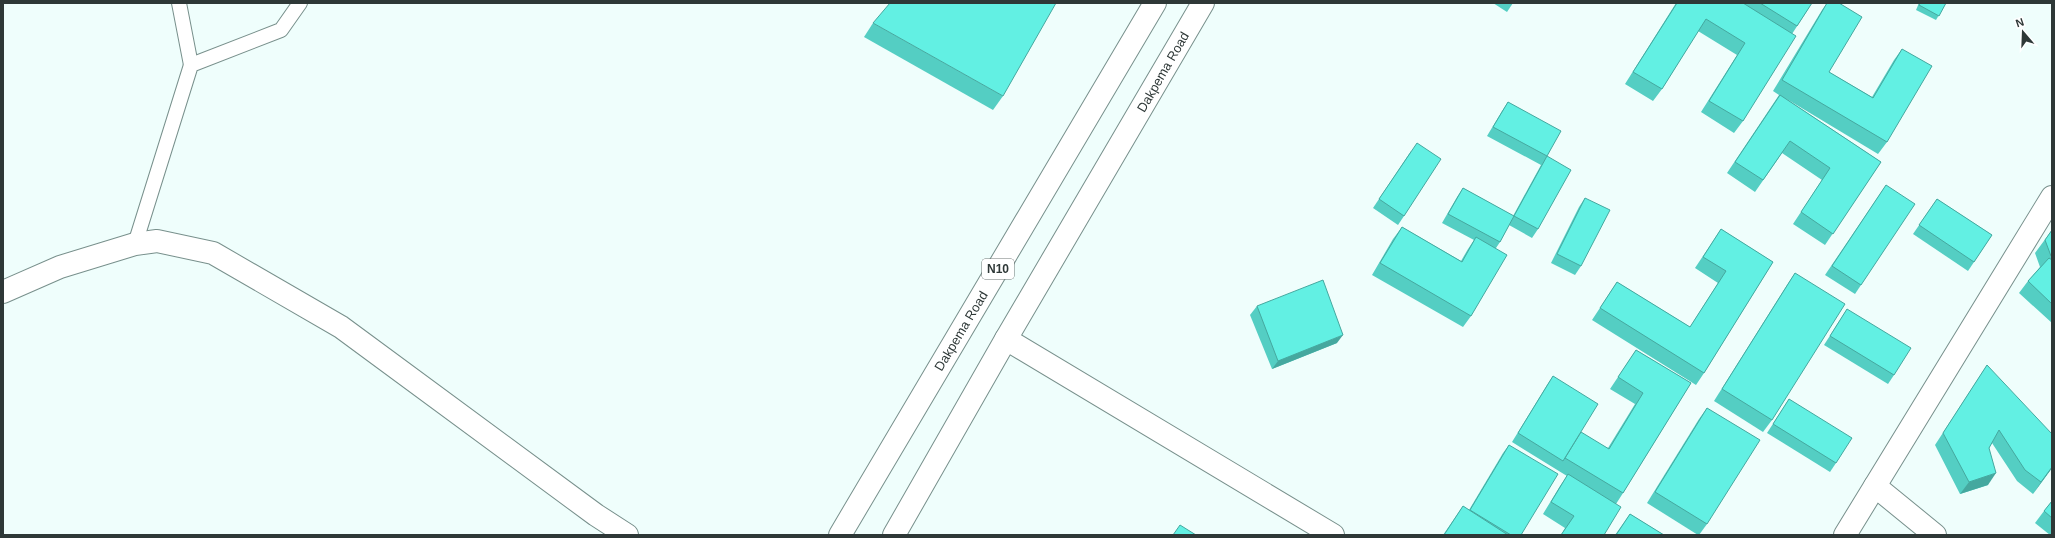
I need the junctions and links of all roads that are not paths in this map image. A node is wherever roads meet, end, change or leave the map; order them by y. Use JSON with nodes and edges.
{"nodes":[{"id":1,"x":179,"y":3,"type":"edge"},
{"id":2,"x":300,"y":3,"type":"edge"},
{"id":3,"x":1155,"y":3,"type":"edge"},
{"id":4,"x":1203,"y":3,"type":"edge"},
{"id":5,"x":190,"y":65,"type":"junction"},
{"id":6,"x":2052,"y":197,"type":"edge"},
{"id":7,"x":135,"y":244,"type":"junction"},
{"id":8,"x":3,"y":292,"type":"edge"},
{"id":9,"x":1006,"y":339,"type":"junction"},
{"id":10,"x":1875,"y":486,"type":"junction"},
{"id":11,"x":627,"y":535,"type":"edge"},
{"id":12,"x":840,"y":535,"type":"edge"},
{"id":13,"x":894,"y":535,"type":"edge"},
{"id":14,"x":1332,"y":535,"type":"edge"},
{"id":15,"x":1845,"y":535,"type":"edge"},
{"id":16,"x":1935,"y":535,"type":"edge"}],
"edges":[{"from":1,"to":5,"type":"lane"},
{"from":2,"to":5,"type":"lane"},
{"from":3,"to":12,"type":"main road","name":"Dakpema Road","number":"N10"},
{"from":4,"to":9,"type":"main road","name":"Dakpema Road"},
{"from":5,"to":7,"type":"lane"},
{"from":6,"to":10,"type":"main road"},
{"from":7,"to":8,"type":"main road"},
{"from":7,"to":11,"type":"main road"},
{"from":9,"to":13,"type":"main road","name":"Dakpema Road"},
{"from":9,"to":14,"type":"main road"},
{"from":10,"to":15,"type":"main road"},
{"from":10,"to":16,"type":"main road"}]}
